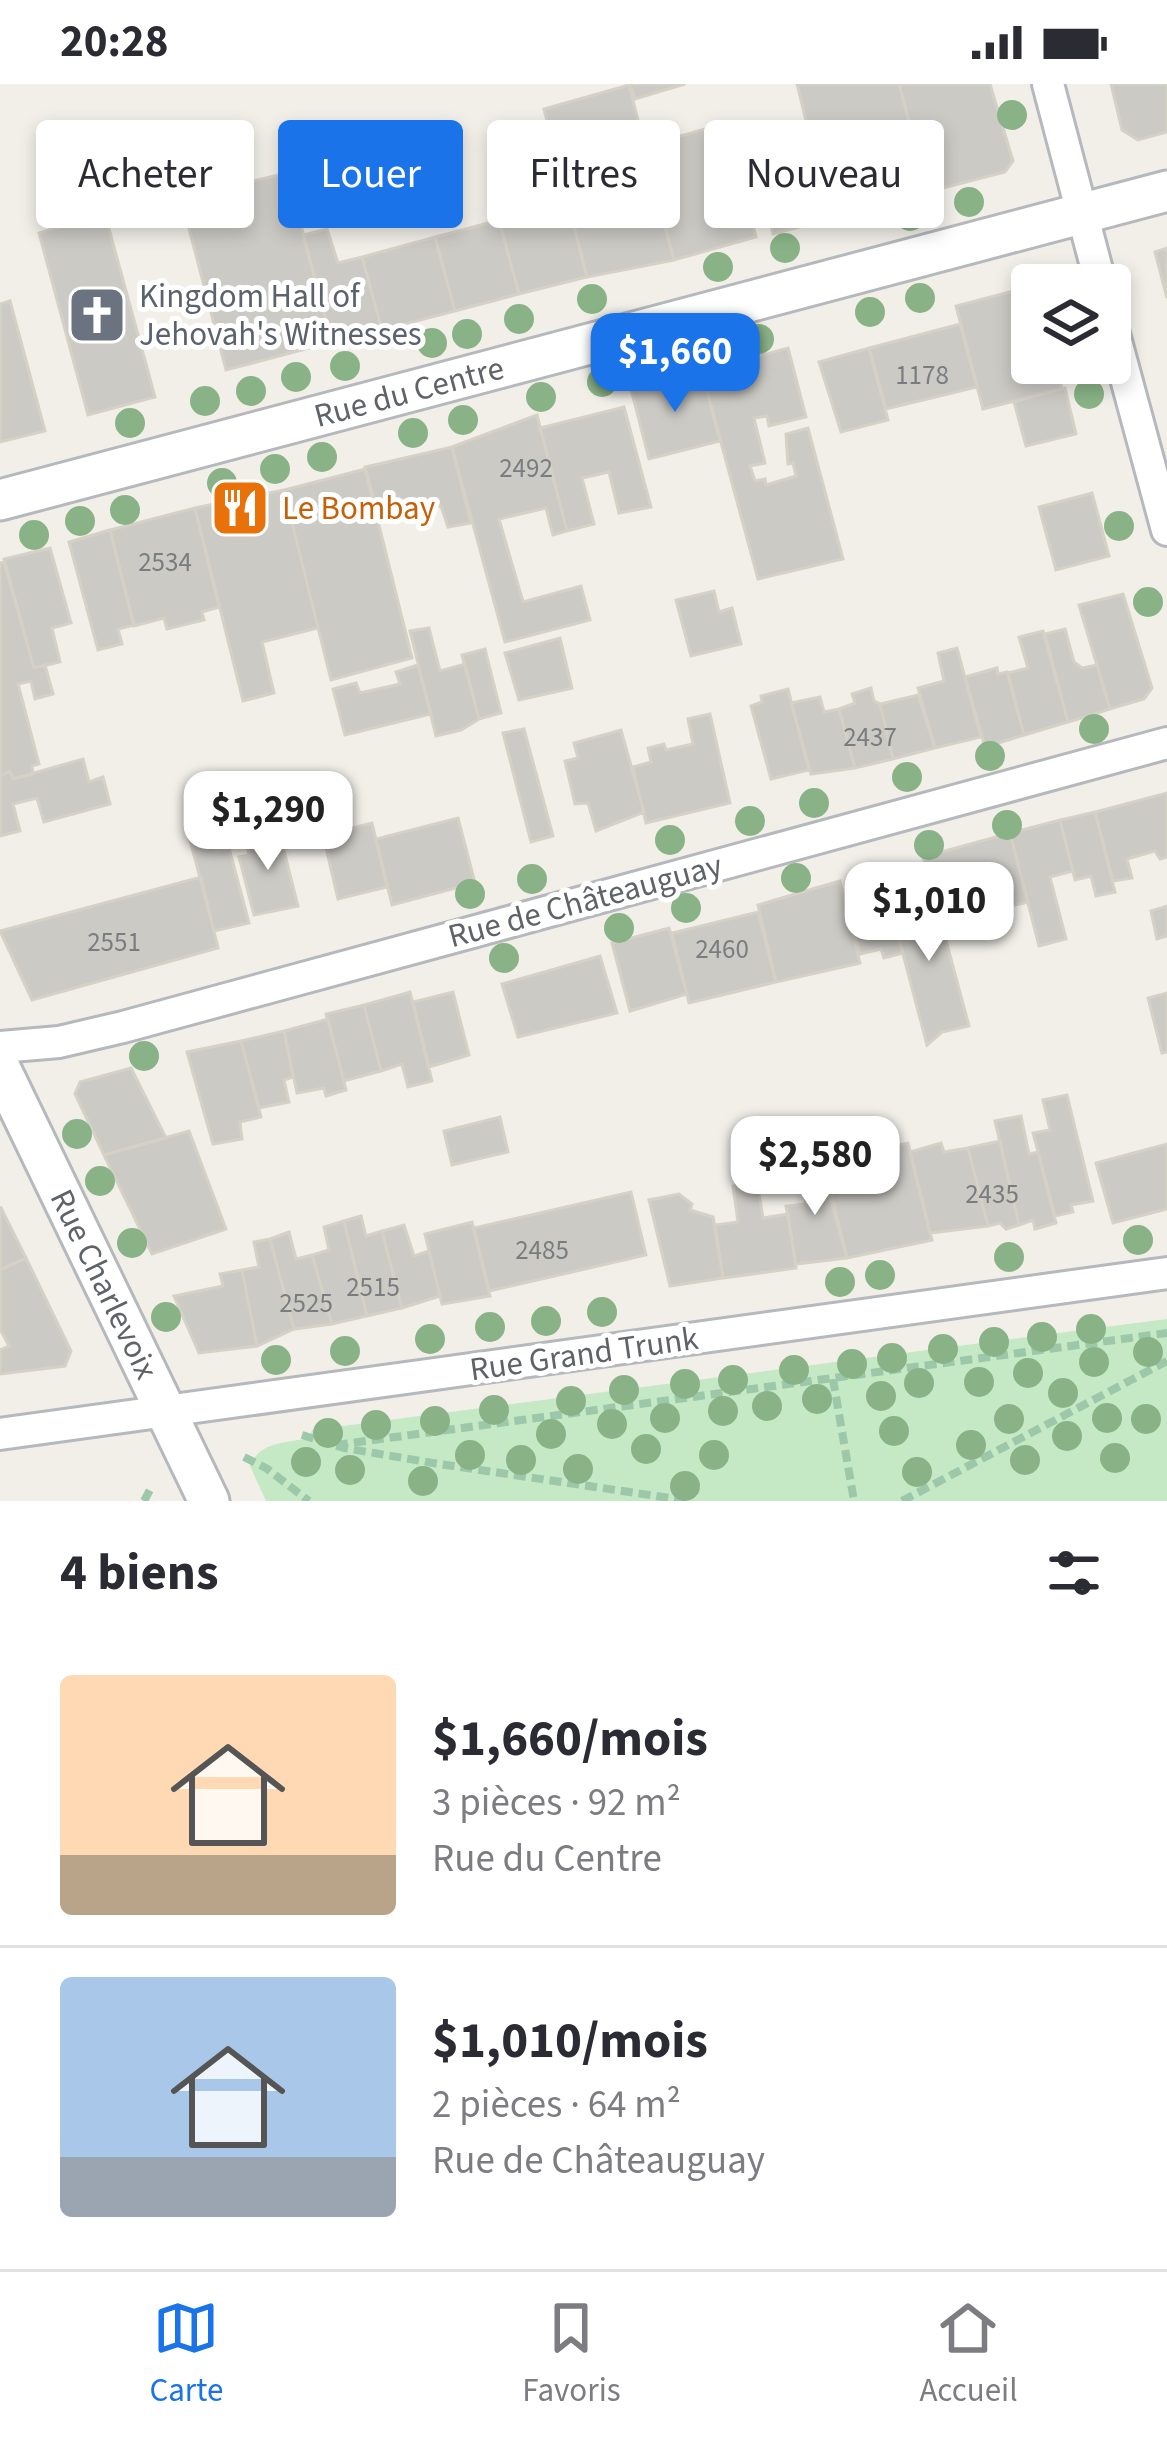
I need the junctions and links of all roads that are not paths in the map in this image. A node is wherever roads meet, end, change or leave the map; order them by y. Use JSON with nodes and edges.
{"nodes":[{"id":1,"x":1048,"y":84,"type":"edge"},
{"id":2,"x":1167,"y":191,"type":"edge"},
{"id":3,"x":1082,"y":213,"type":"junction"},
{"id":4,"x":1095,"y":264,"type":"edge"},
{"id":5,"x":1127,"y":384,"type":"edge"},
{"id":6,"x":0,"y":500,"type":"edge"},
{"id":7,"x":1167,"y":530,"type":"edge"},
{"id":8,"x":1167,"y":743,"type":"edge"},
{"id":9,"x":0,"y":1047,"type":"edge"},
{"id":10,"x":0,"y":1068,"type":"edge"},
{"id":11,"x":1167,"y":1273,"type":"edge"},
{"id":12,"x":165,"y":1412,"type":"junction"},
{"id":13,"x":0,"y":1434,"type":"edge"},
{"id":14,"x":208,"y":1501,"type":"edge"}],
"edges":[{"from":1,"to":3,"type":"street"},
{"from":2,"to":3,"type":"street","name":"Rue du Centre"},
{"from":3,"to":4,"type":"street"},
{"from":3,"to":6,"type":"street","name":"Rue du Centre"},
{"from":5,"to":7,"type":"street"},
{"from":8,"to":9,"type":"street","name":"Rue de Châteauguay"},
{"from":10,"to":12,"type":"street","name":"Rue Charlevoix"},
{"from":11,"to":12,"type":"street","name":"Rue Grand Trunk"},
{"from":12,"to":13,"type":"street","name":"Rue Grand Trunk"},
{"from":12,"to":14,"type":"street","name":"Rue Charlevoix"}]}
